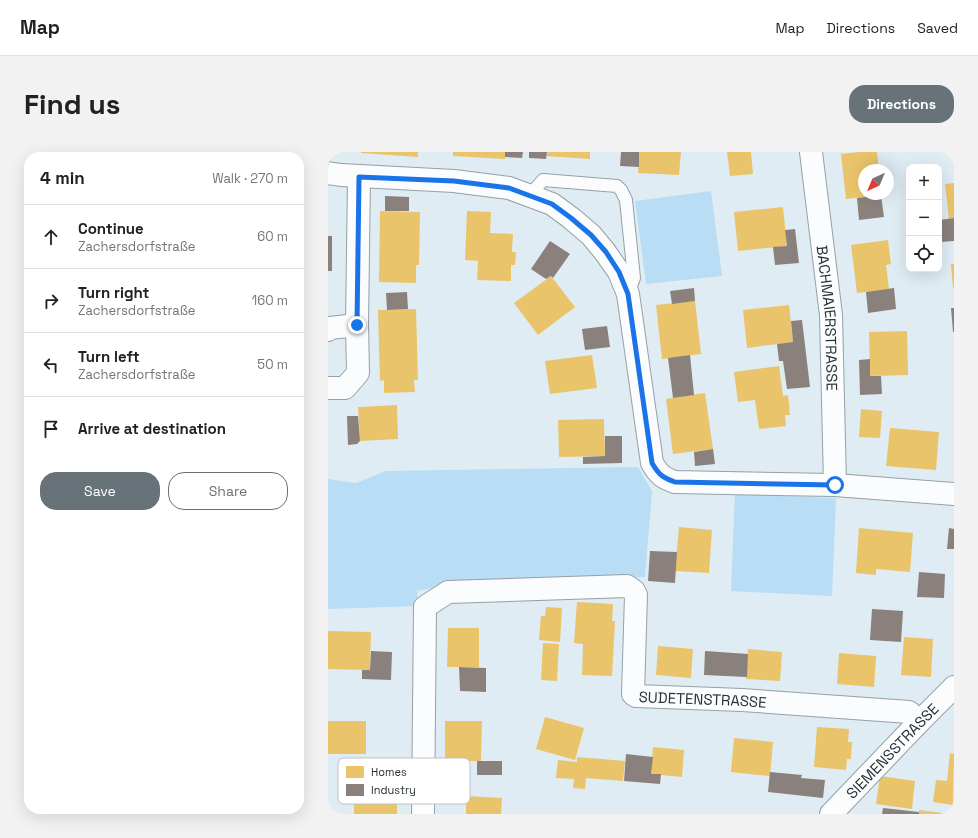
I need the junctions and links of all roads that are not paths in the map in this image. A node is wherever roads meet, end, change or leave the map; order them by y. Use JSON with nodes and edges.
{"nodes":[{"id":1,"x":812,"y":152,"type":"edge"},
{"id":2,"x":328,"y":173,"type":"edge"},
{"id":3,"x":359,"y":177,"type":"junction"},
{"id":4,"x":530,"y":195,"type":"junction"},
{"id":5,"x":628,"y":294,"type":"junction"},
{"id":6,"x":357,"y":325,"type":"junction"},
{"id":7,"x":328,"y":330,"type":"edge"},
{"id":8,"x":328,"y":388,"type":"edge"},
{"id":9,"x":835,"y":485,"type":"junction"},
{"id":10,"x":954,"y":494,"type":"edge"},
{"id":11,"x":954,"y":687,"type":"edge"},
{"id":12,"x":919,"y":722,"type":"junction"},
{"id":13,"x":423,"y":758,"type":"edge"},
{"id":14,"x":423,"y":804,"type":"edge"},
{"id":15,"x":423,"y":814,"type":"edge"},
{"id":16,"x":831,"y":814,"type":"edge"}],
"edges":[{"from":1,"to":9,"type":"street","name":"BACHMAIERSTRASSE"},
{"from":2,"to":3,"type":"street"},
{"from":3,"to":4,"type":"street"},
{"from":3,"to":6,"type":"street"},
{"from":4,"to":5,"type":"street"},
{"from":4,"to":5,"type":"lane"},
{"from":5,"to":9,"type":"street"},
{"from":6,"to":7,"type":"street"},
{"from":6,"to":8,"type":"street"},
{"from":9,"to":10,"type":"street"},
{"from":11,"to":12,"type":"street","name":"SIEMENSSTRASSE"},
{"from":12,"to":13,"type":"street","name":"SUDETENSTRASSE"},
{"from":12,"to":16,"type":"street","name":"SIEMENSSTRASSE"},
{"from":14,"to":15,"type":"street","name":"SUDETENSTRASSE"}]}
